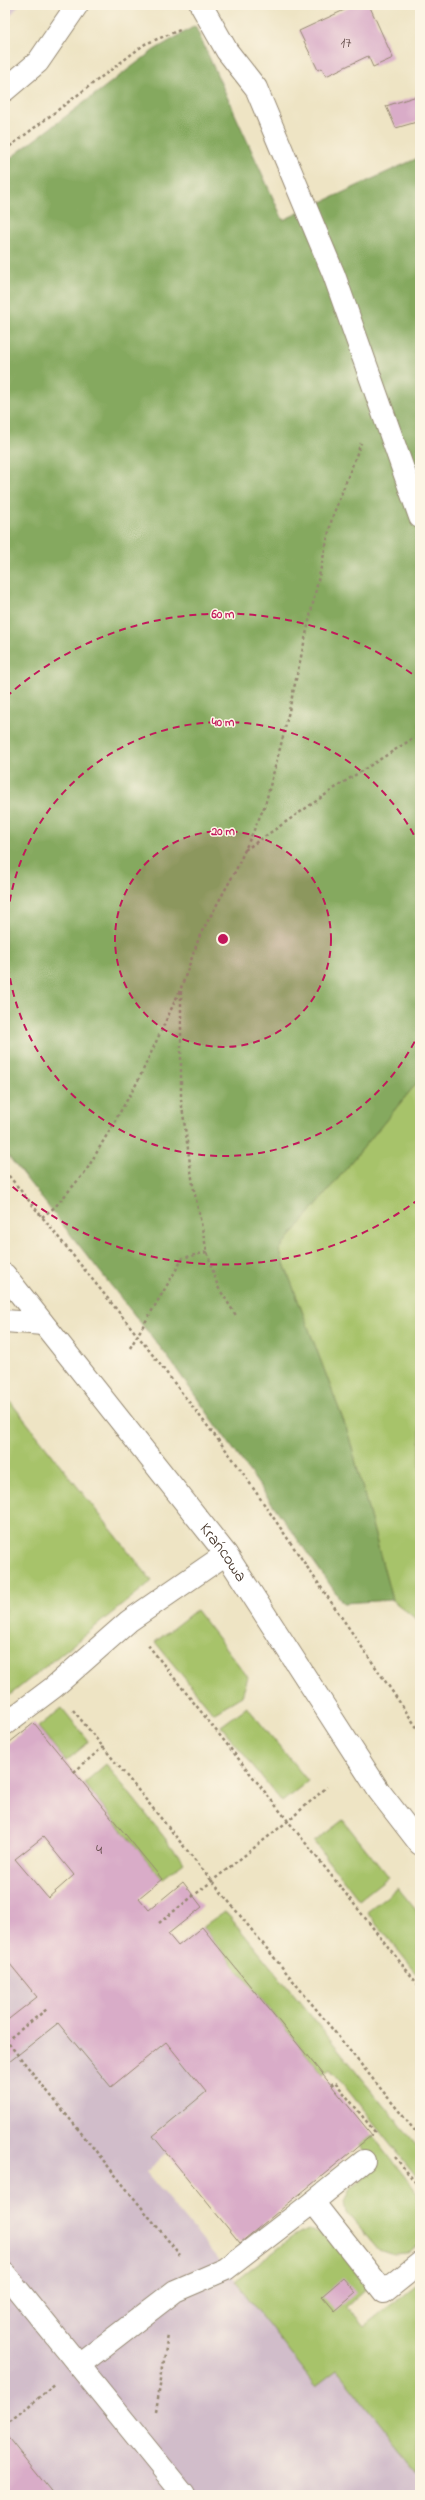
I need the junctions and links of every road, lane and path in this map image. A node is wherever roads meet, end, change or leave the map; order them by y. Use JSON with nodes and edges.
{"nodes":[{"id":1,"x":77,"y":5,"type":"edge"},
{"id":2,"x":203,"y":7,"type":"edge"},
{"id":3,"x":5,"y":90,"type":"edge"},
{"id":4,"x":5,"y":150,"type":"edge"},
{"id":5,"x":363,"y":435,"type":"dead end"},
{"id":6,"x":420,"y":517,"type":"edge"},
{"id":7,"x":420,"y":734,"type":"edge"},
{"id":8,"x":245,"y":850,"type":"junction"},
{"id":9,"x":181,"y":988,"type":"junction"},
{"id":10,"x":5,"y":1171,"type":"edge"},
{"id":11,"x":42,"y":1217,"type":"junction"},
{"id":12,"x":207,"y":1252,"type":"junction"},
{"id":13,"x":5,"y":1275,"type":"edge"},
{"id":14,"x":237,"y":1317,"type":"dead end"},
{"id":15,"x":5,"y":1321,"type":"edge"},
{"id":16,"x":43,"y":1324,"type":"junction"},
{"id":17,"x":138,"y":1336,"type":"junction"},
{"id":18,"x":130,"y":1348,"type":"dead end"},
{"id":19,"x":226,"y":1554,"type":"junction"},
{"id":20,"x":129,"y":1621,"type":"junction"},
{"id":21,"x":54,"y":1687,"type":"junction"},
{"id":22,"x":5,"y":1724,"type":"edge"},
{"id":23,"x":420,"y":1732,"type":"edge"},
{"id":24,"x":103,"y":1747,"type":"junction"},
{"id":25,"x":74,"y":1772,"type":"dead end"},
{"id":26,"x":327,"y":1787,"type":"dead end"},
{"id":27,"x":288,"y":1821,"type":"junction"},
{"id":28,"x":420,"y":1844,"type":"edge"},
{"id":29,"x":211,"y":1882,"type":"junction"},
{"id":30,"x":159,"y":1923,"type":"dead end"},
{"id":31,"x":420,"y":1988,"type":"edge"},
{"id":32,"x":47,"y":2009,"type":"dead end"},
{"id":33,"x":6,"y":2040,"type":"edge"},
{"id":34,"x":420,"y":2137,"type":"edge"},
{"id":35,"x":364,"y":2161,"type":"dead end"},
{"id":36,"x":313,"y":2202,"type":"junction"},
{"id":37,"x":420,"y":2263,"type":"edge"},
{"id":38,"x":5,"y":2274,"type":"edge"},
{"id":39,"x":201,"y":2280,"type":"junction"},
{"id":40,"x":175,"y":2291,"type":"junction"},
{"id":41,"x":79,"y":2365,"type":"junction"},
{"id":42,"x":5,"y":2424,"type":"edge"},
{"id":43,"x":149,"y":2452,"type":"junction"},
{"id":44,"x":184,"y":2495,"type":"edge"}],
"edges":[{"from":1,"to":3,"type":"street"},
{"from":2,"to":4,"type":"path"},
{"from":2,"to":6,"type":"street"},
{"from":5,"to":8,"type":"path"},
{"from":7,"to":8,"type":"path"},
{"from":8,"to":9,"type":"path"},
{"from":9,"to":11,"type":"path"},
{"from":9,"to":12,"type":"path"},
{"from":10,"to":11,"type":"path"},
{"from":11,"to":17,"type":"path"},
{"from":12,"to":14,"type":"path"},
{"from":12,"to":17,"type":"path"},
{"from":13,"to":16,"type":"street","name":"Krańcowa"},
{"from":15,"to":16,"type":"street"},
{"from":16,"to":19,"type":"street","name":"Krańcowa"},
{"from":17,"to":18,"type":"path"},
{"from":17,"to":23,"type":"path"},
{"from":19,"to":20,"type":"street"},
{"from":19,"to":28,"type":"street","name":"Krańcowa"},
{"from":20,"to":21,"type":"street"},
{"from":20,"to":27,"type":"path"},
{"from":21,"to":22,"type":"street"},
{"from":21,"to":24,"type":"path"},
{"from":24,"to":25,"type":"path"},
{"from":24,"to":29,"type":"path"},
{"from":26,"to":27,"type":"path"},
{"from":27,"to":29,"type":"path"},
{"from":27,"to":31,"type":"path"},
{"from":29,"to":30,"type":"path"},
{"from":29,"to":34,"type":"path"},
{"from":32,"to":33,"type":"path"},
{"from":33,"to":39,"type":"path"},
{"from":35,"to":36,"type":"street"},
{"from":36,"to":37,"type":"street"},
{"from":36,"to":39,"type":"street"},
{"from":38,"to":41,"type":"street"},
{"from":39,"to":40,"type":"street"},
{"from":40,"to":41,"type":"street"},
{"from":40,"to":43,"type":"path"},
{"from":41,"to":42,"type":"path"},
{"from":41,"to":43,"type":"street"},
{"from":43,"to":44,"type":"street"}]}
